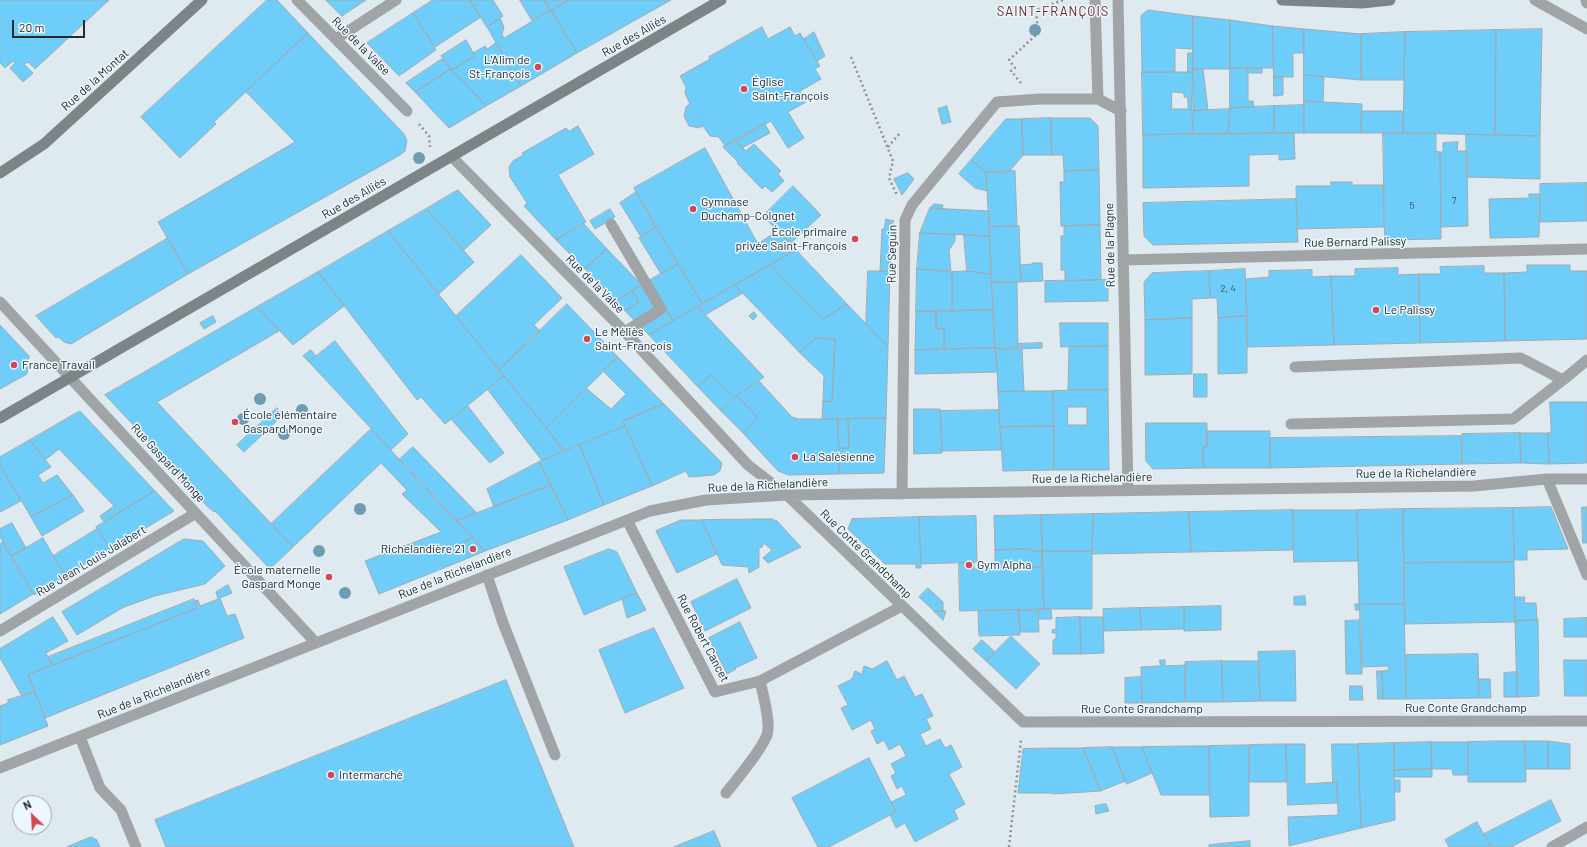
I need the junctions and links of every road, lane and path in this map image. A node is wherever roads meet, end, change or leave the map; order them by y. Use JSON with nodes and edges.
{"nodes":[{"id":1,"x":202,"y":0,"type":"edge"},
{"id":2,"x":297,"y":0,"type":"edge"},
{"id":3,"x":396,"y":0,"type":"edge"},
{"id":4,"x":721,"y":0,"type":"edge"},
{"id":5,"x":1063,"y":0,"type":"edge"},
{"id":6,"x":1095,"y":0,"type":"edge"},
{"id":7,"x":1118,"y":0,"type":"edge"},
{"id":8,"x":1282,"y":0,"type":"edge"},
{"id":9,"x":1390,"y":0,"type":"edge"},
{"id":10,"x":1535,"y":0,"type":"edge"},
{"id":11,"x":1587,"y":29,"type":"edge"},
{"id":12,"x":336,"y":39,"type":"junction"},
{"id":13,"x":851,"y":57,"type":"dead end"},
{"id":14,"x":1015,"y":68,"type":"dead end"},
{"id":15,"x":1098,"y":99,"type":"junction"},
{"id":16,"x":406,"y":110,"type":"dead end"},
{"id":17,"x":1121,"y":111,"type":"junction"},
{"id":18,"x":900,"y":133,"type":"dead end"},
{"id":19,"x":888,"y":147,"type":"junction"},
{"id":20,"x":452,"y":157,"type":"junction"},
{"id":21,"x":0,"y":173,"type":"edge"},
{"id":22,"x":899,"y":198,"type":"dead end"},
{"id":23,"x":611,"y":224,"type":"dead end"},
{"id":24,"x":1587,"y":249,"type":"edge"},
{"id":25,"x":1123,"y":260,"type":"junction"},
{"id":26,"x":0,"y":302,"type":"edge"},
{"id":27,"x":625,"y":332,"type":"junction"},
{"id":28,"x":1587,"y":360,"type":"edge"},
{"id":29,"x":1295,"y":367,"type":"dead end"},
{"id":30,"x":70,"y":378,"type":"junction"},
{"id":31,"x":1563,"y":380,"type":"junction"},
{"id":32,"x":0,"y":418,"type":"edge"},
{"id":33,"x":1291,"y":424,"type":"dead end"},
{"id":34,"x":1547,"y":479,"type":"junction"},
{"id":35,"x":1587,"y":479,"type":"edge"},
{"id":36,"x":1128,"y":490,"type":"junction"},
{"id":37,"x":902,"y":494,"type":"junction"},
{"id":38,"x":787,"y":495,"type":"junction"},
{"id":39,"x":196,"y":513,"type":"junction"},
{"id":40,"x":627,"y":520,"type":"junction"},
{"id":41,"x":487,"y":575,"type":"junction"},
{"id":42,"x":1587,"y":575,"type":"edge"},
{"id":43,"x":902,"y":606,"type":"junction"},
{"id":44,"x":0,"y":631,"type":"edge"},
{"id":45,"x":316,"y":643,"type":"junction"},
{"id":46,"x":760,"y":681,"type":"junction"},
{"id":47,"x":1587,"y":721,"type":"edge"},
{"id":48,"x":1023,"y":722,"type":"junction"},
{"id":49,"x":80,"y":737,"type":"junction"},
{"id":50,"x":555,"y":755,"type":"dead end"},
{"id":51,"x":0,"y":768,"type":"edge"},
{"id":52,"x":726,"y":793,"type":"dead end"},
{"id":53,"x":1587,"y":827,"type":"edge"},
{"id":54,"x":136,"y":847,"type":"edge"},
{"id":55,"x":1009,"y":847,"type":"edge"},
{"id":56,"x":1552,"y":847,"type":"edge"}],
"edges":[{"from":1,"to":21,"type":"main road","name":"Rue de la Montat"},
{"from":2,"to":12,"type":"street","name":"Rue de la Valse"},
{"from":3,"to":12,"type":"street"},
{"from":4,"to":20,"type":"main road","name":"Rue des Alliés"},
{"from":5,"to":14,"type":"path"},
{"from":6,"to":15,"type":"street"},
{"from":7,"to":17,"type":"street","name":"Rue de la Plagne"},
{"from":8,"to":9,"type":"main road"},
{"from":10,"to":11,"type":"street"},
{"from":12,"to":16,"type":"street","name":"Rue de la Valse"},
{"from":13,"to":19,"type":"path"},
{"from":15,"to":17,"type":"street","name":"Rue Seguin"},
{"from":15,"to":37,"type":"street","name":"Rue Seguin"},
{"from":17,"to":25,"type":"street","name":"Rue de la Plagne"},
{"from":18,"to":19,"type":"path"},
{"from":19,"to":22,"type":"path"},
{"from":20,"to":27,"type":"street","name":"Rue de la Valse"},
{"from":20,"to":30,"type":"main road","name":"Rue des Alliés"},
{"from":23,"to":27,"type":"street"},
{"from":24,"to":25,"type":"street","name":"Rue Bernard Palissy"},
{"from":25,"to":36,"type":"street","name":"Rue de la Plagne"},
{"from":26,"to":30,"type":"street","name":"Rue Gaspard Monge"},
{"from":27,"to":38,"type":"street","name":"Rue de la Valse"},
{"from":28,"to":31,"type":"street"},
{"from":29,"to":31,"type":"street"},
{"from":30,"to":32,"type":"main road","name":"Rue des Alliés"},
{"from":30,"to":39,"type":"street","name":"Rue Gaspard Monge"},
{"from":31,"to":33,"type":"street"},
{"from":34,"to":35,"type":"street","name":"Rue de la Richelandière"},
{"from":34,"to":36,"type":"street","name":"Rue de la Richelandière"},
{"from":34,"to":42,"type":"street"},
{"from":36,"to":37,"type":"street","name":"Rue de la Richelandière"},
{"from":37,"to":38,"type":"street","name":"Rue de la Richelandière"},
{"from":38,"to":40,"type":"street","name":"Rue de la Richelandière"},
{"from":38,"to":43,"type":"street","name":"Rue Conte Grandchamp"},
{"from":39,"to":44,"type":"street","name":"Rue Jean Louis Jalabert"},
{"from":39,"to":45,"type":"street","name":"Rue Gaspard Monge"},
{"from":40,"to":41,"type":"street","name":"Rue de la Richelandière"},
{"from":40,"to":46,"type":"street","name":"Rue Robert Cancet"},
{"from":41,"to":45,"type":"street","name":"Rue de la Richelandière"},
{"from":41,"to":50,"type":"street"},
{"from":43,"to":46,"type":"street","name":"Rue Robert Cancet"},
{"from":43,"to":48,"type":"street","name":"Rue Conte Grandchamp"},
{"from":45,"to":49,"type":"street","name":"Rue de la Richelandière"},
{"from":46,"to":52,"type":"street"},
{"from":47,"to":48,"type":"street","name":"Rue Conte Grandchamp"},
{"from":48,"to":55,"type":"path"},
{"from":49,"to":51,"type":"street","name":"Rue de la Richelandière"},
{"from":49,"to":54,"type":"street"},
{"from":53,"to":56,"type":"street"}]}
